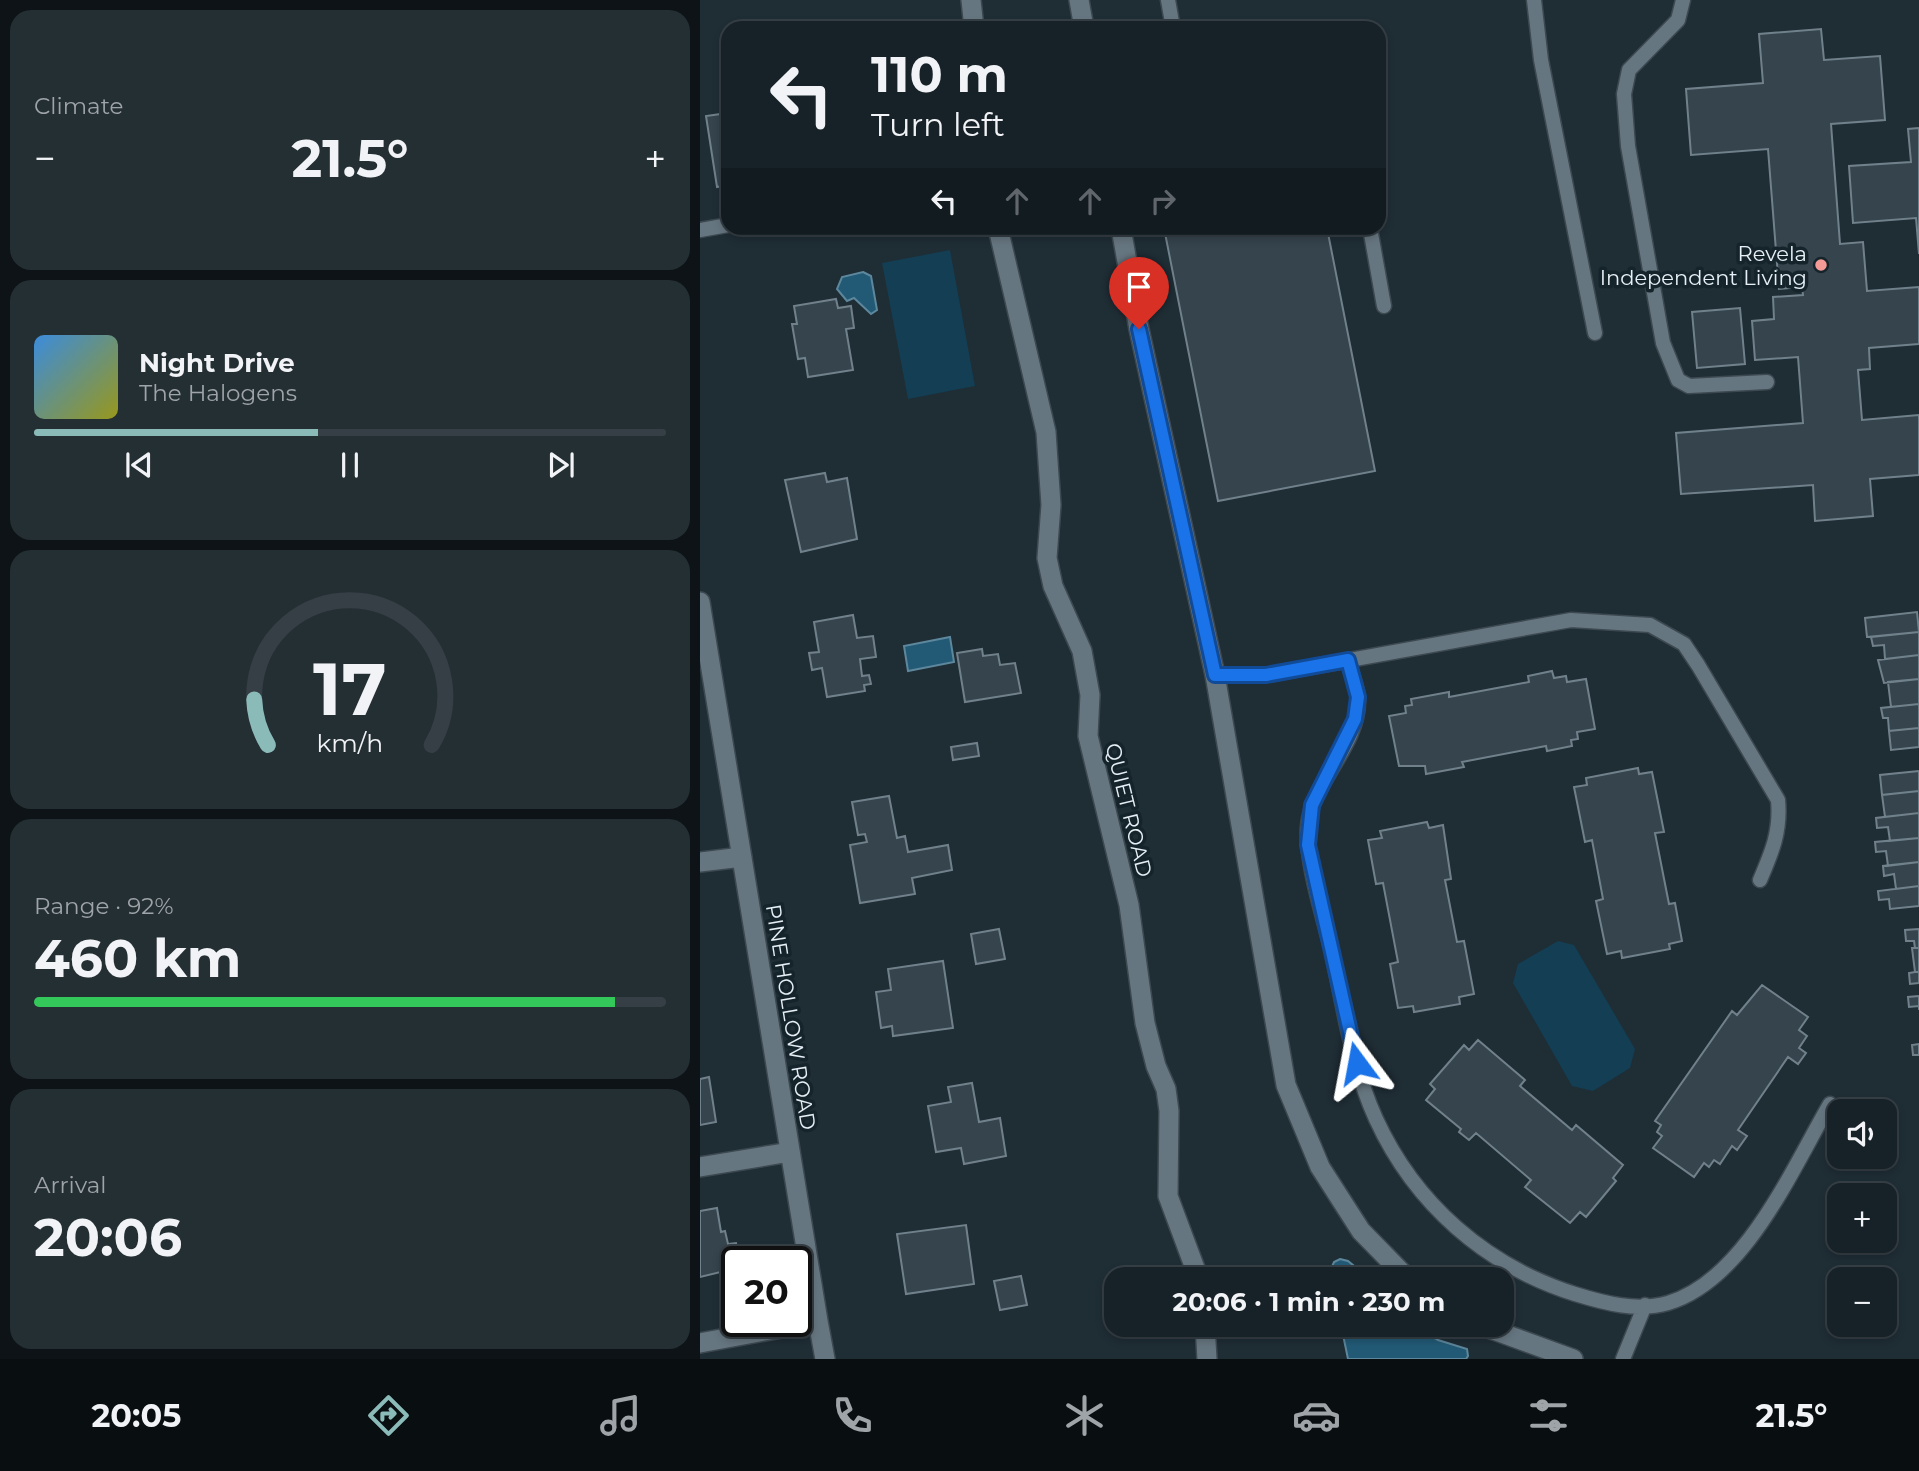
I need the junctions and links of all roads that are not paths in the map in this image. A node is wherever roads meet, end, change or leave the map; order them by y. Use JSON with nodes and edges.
{"nodes":[{"id":1,"x":971,"y":0,"type":"edge"},
{"id":2,"x":1079,"y":0,"type":"edge"},
{"id":3,"x":1168,"y":0,"type":"edge"},
{"id":4,"x":1534,"y":0,"type":"edge"},
{"id":5,"x":1683,"y":0,"type":"edge"},
{"id":6,"x":973,"y":21,"type":"edge"},
{"id":7,"x":1083,"y":21,"type":"edge"},
{"id":8,"x":1172,"y":21,"type":"edge"},
{"id":9,"x":721,"y":227,"type":"edge"},
{"id":10,"x":700,"y":230,"type":"edge"},
{"id":11,"x":1000,"y":235,"type":"edge"},
{"id":12,"x":1122,"y":235,"type":"edge"},
{"id":13,"x":1371,"y":235,"type":"edge"},
{"id":14,"x":1384,"y":306,"type":"dead end"},
{"id":15,"x":1595,"y":333,"type":"dead end"},
{"id":16,"x":1767,"y":382,"type":"dead end"},
{"id":17,"x":700,"y":602,"type":"edge"},
{"id":18,"x":1348,"y":660,"type":"junction"},
{"id":19,"x":1215,"y":675,"type":"junction"},
{"id":20,"x":742,"y":857,"type":"junction"},
{"id":21,"x":700,"y":862,"type":"edge"},
{"id":22,"x":1760,"y":880,"type":"dead end"},
{"id":23,"x":1827,"y":1109,"type":"edge"},
{"id":24,"x":790,"y":1152,"type":"junction"},
{"id":25,"x":700,"y":1167,"type":"edge"},
{"id":26,"x":1195,"y":1267,"type":"edge"},
{"id":27,"x":1396,"y":1267,"type":"edge"},
{"id":28,"x":1645,"y":1305,"type":"junction"},
{"id":29,"x":818,"y":1321,"type":"junction"},
{"id":30,"x":1206,"y":1337,"type":"edge"},
{"id":31,"x":1513,"y":1337,"type":"edge"},
{"id":32,"x":700,"y":1343,"type":"edge"},
{"id":33,"x":825,"y":1359,"type":"edge"},
{"id":34,"x":1207,"y":1359,"type":"edge"},
{"id":35,"x":1573,"y":1359,"type":"edge"},
{"id":36,"x":1623,"y":1359,"type":"edge"}],
"edges":[{"from":1,"to":6,"type":"street"},
{"from":2,"to":7,"type":"street"},
{"from":3,"to":8,"type":"lane"},
{"from":4,"to":15,"type":"lane"},
{"from":5,"to":16,"type":"lane"},
{"from":9,"to":10,"type":"lane"},
{"from":11,"to":26,"type":"street","name":"QUIET ROAD"},
{"from":12,"to":19,"type":"street"},
{"from":13,"to":14,"type":"lane"},
{"from":17,"to":20,"type":"street","name":"PINE HOLLOW ROAD"},
{"from":18,"to":19,"type":"lane"},
{"from":18,"to":22,"type":"lane"},
{"from":18,"to":28,"type":"lane"},
{"from":19,"to":27,"type":"street"},
{"from":20,"to":21,"type":"street"},
{"from":20,"to":24,"type":"street","name":"PINE HOLLOW ROAD"},
{"from":23,"to":28,"type":"lane"},
{"from":24,"to":25,"type":"street"},
{"from":24,"to":29,"type":"street","name":"PINE HOLLOW ROAD"},
{"from":28,"to":36,"type":"lane"},
{"from":29,"to":32,"type":"street"},
{"from":29,"to":33,"type":"street","name":"PINE HOLLOW ROAD"},
{"from":30,"to":34,"type":"street"},
{"from":31,"to":35,"type":"street"}]}
